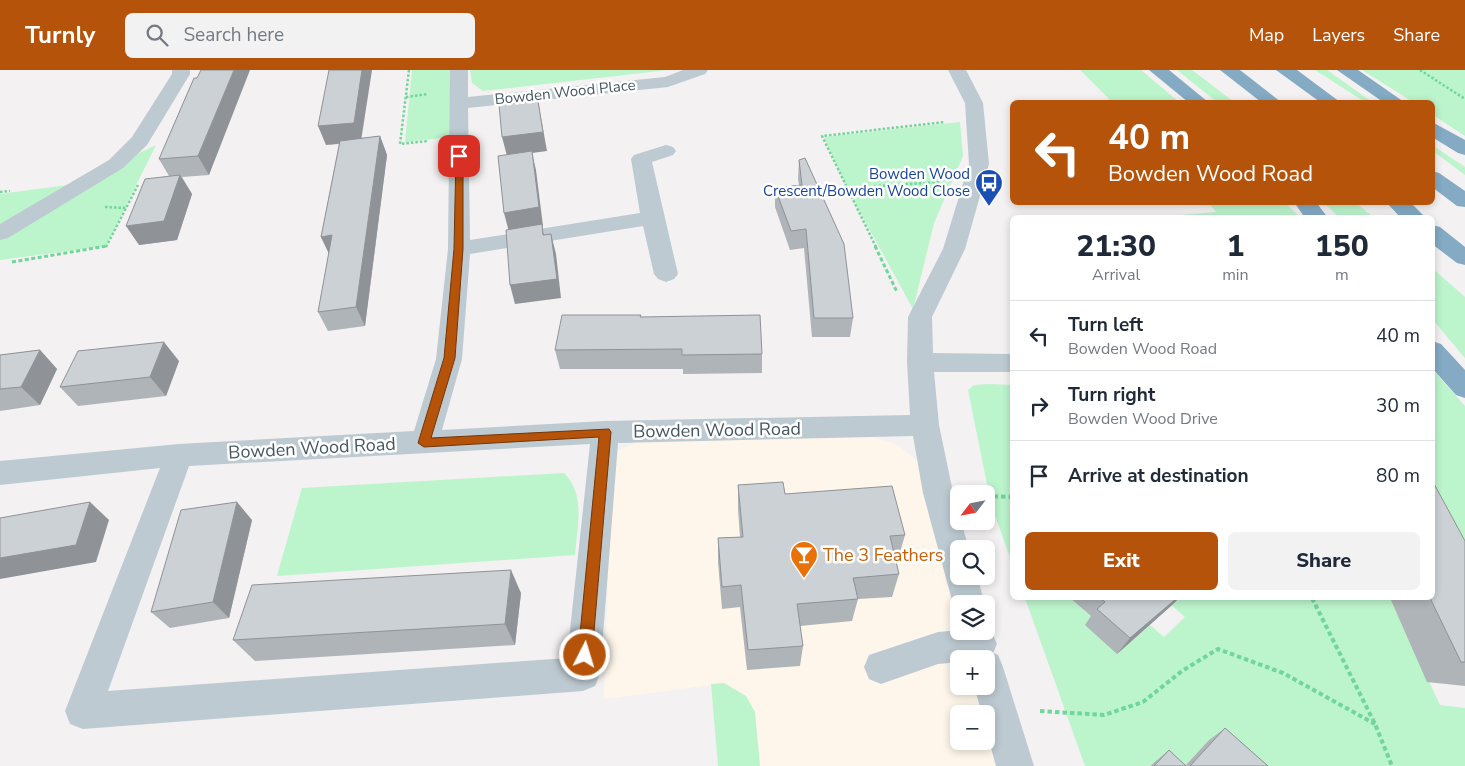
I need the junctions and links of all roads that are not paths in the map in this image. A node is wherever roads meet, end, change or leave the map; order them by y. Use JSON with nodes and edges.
{"nodes":[{"id":1,"x":181,"y":70,"type":"edge"},
{"id":2,"x":459,"y":70,"type":"edge"},
{"id":3,"x":699,"y":70,"type":"edge"},
{"id":4,"x":957,"y":70,"type":"edge"},
{"id":5,"x":1158,"y":70,"type":"edge"},
{"id":6,"x":1228,"y":70,"type":"edge"},
{"id":7,"x":1285,"y":70,"type":"edge"},
{"id":8,"x":1346,"y":70,"type":"edge"},
{"id":9,"x":1196,"y":100,"type":"edge"},
{"id":10,"x":1269,"y":100,"type":"edge"},
{"id":11,"x":1328,"y":100,"type":"edge"},
{"id":12,"x":1392,"y":100,"type":"edge"},
{"id":13,"x":459,"y":103,"type":"junction"},
{"id":14,"x":1435,"y":130,"type":"edge"},
{"id":15,"x":1465,"y":149,"type":"edge"},
{"id":16,"x":666,"y":152,"type":"dead end"},
{"id":17,"x":1435,"y":179,"type":"edge"},
{"id":18,"x":1465,"y":202,"type":"edge"},
{"id":19,"x":1306,"y":205,"type":"edge"},
{"id":20,"x":1400,"y":205,"type":"edge"},
{"id":21,"x":1315,"y":215,"type":"edge"},
{"id":22,"x":1411,"y":215,"type":"edge"},
{"id":23,"x":652,"y":218,"type":"junction"},
{"id":24,"x":0,"y":234,"type":"edge"},
{"id":25,"x":1435,"y":234,"type":"edge"},
{"id":26,"x":459,"y":249,"type":"junction"},
{"id":27,"x":1465,"y":258,"type":"edge"},
{"id":28,"x":666,"y":274,"type":"dead end"},
{"id":29,"x":1435,"y":353,"type":"edge"},
{"id":30,"x":920,"y":362,"type":"junction"},
{"id":31,"x":1010,"y":363,"type":"edge"},
{"id":32,"x":1465,"y":388,"type":"edge"},
{"id":33,"x":925,"y":425,"type":"junction"},
{"id":34,"x":605,"y":432,"type":"junction"},
{"id":35,"x":424,"y":443,"type":"junction"},
{"id":36,"x":178,"y":455,"type":"junction"},
{"id":37,"x":0,"y":473,"type":"edge"},
{"id":38,"x":951,"y":540,"type":"edge"},
{"id":39,"x":982,"y":650,"type":"edge"},
{"id":40,"x":881,"y":667,"type":"dead end"},
{"id":41,"x":994,"y":695,"type":"edge"},
{"id":42,"x":1015,"y":766,"type":"edge"}],
"edges":[{"from":1,"to":24,"type":"street"},
{"from":2,"to":13,"type":"street"},
{"from":3,"to":13,"type":"street","name":"Bowden Wood Place"},
{"from":4,"to":30,"type":"street"},
{"from":5,"to":9,"type":"highway"},
{"from":6,"to":10,"type":"highway"},
{"from":7,"to":11,"type":"highway"},
{"from":8,"to":12,"type":"highway"},
{"from":13,"to":26,"type":"street"},
{"from":14,"to":15,"type":"highway"},
{"from":16,"to":23,"type":"street"},
{"from":17,"to":18,"type":"highway"},
{"from":19,"to":21,"type":"highway"},
{"from":20,"to":22,"type":"highway"},
{"from":23,"to":26,"type":"street"},
{"from":23,"to":28,"type":"street"},
{"from":25,"to":27,"type":"highway"},
{"from":26,"to":35,"type":"street"},
{"from":29,"to":32,"type":"highway"},
{"from":30,"to":31,"type":"street"},
{"from":30,"to":33,"type":"street"},
{"from":33,"to":34,"type":"street","name":"Bowden Wood Road"},
{"from":33,"to":38,"type":"street"},
{"from":34,"to":35,"type":"street","name":"Bowden Wood Road"},
{"from":34,"to":36,"type":"street"},
{"from":35,"to":36,"type":"street","name":"Bowden Wood Road"},
{"from":36,"to":37,"type":"street","name":"Bowden Wood Road"},
{"from":39,"to":40,"type":"street"},
{"from":41,"to":42,"type":"street"}]}
